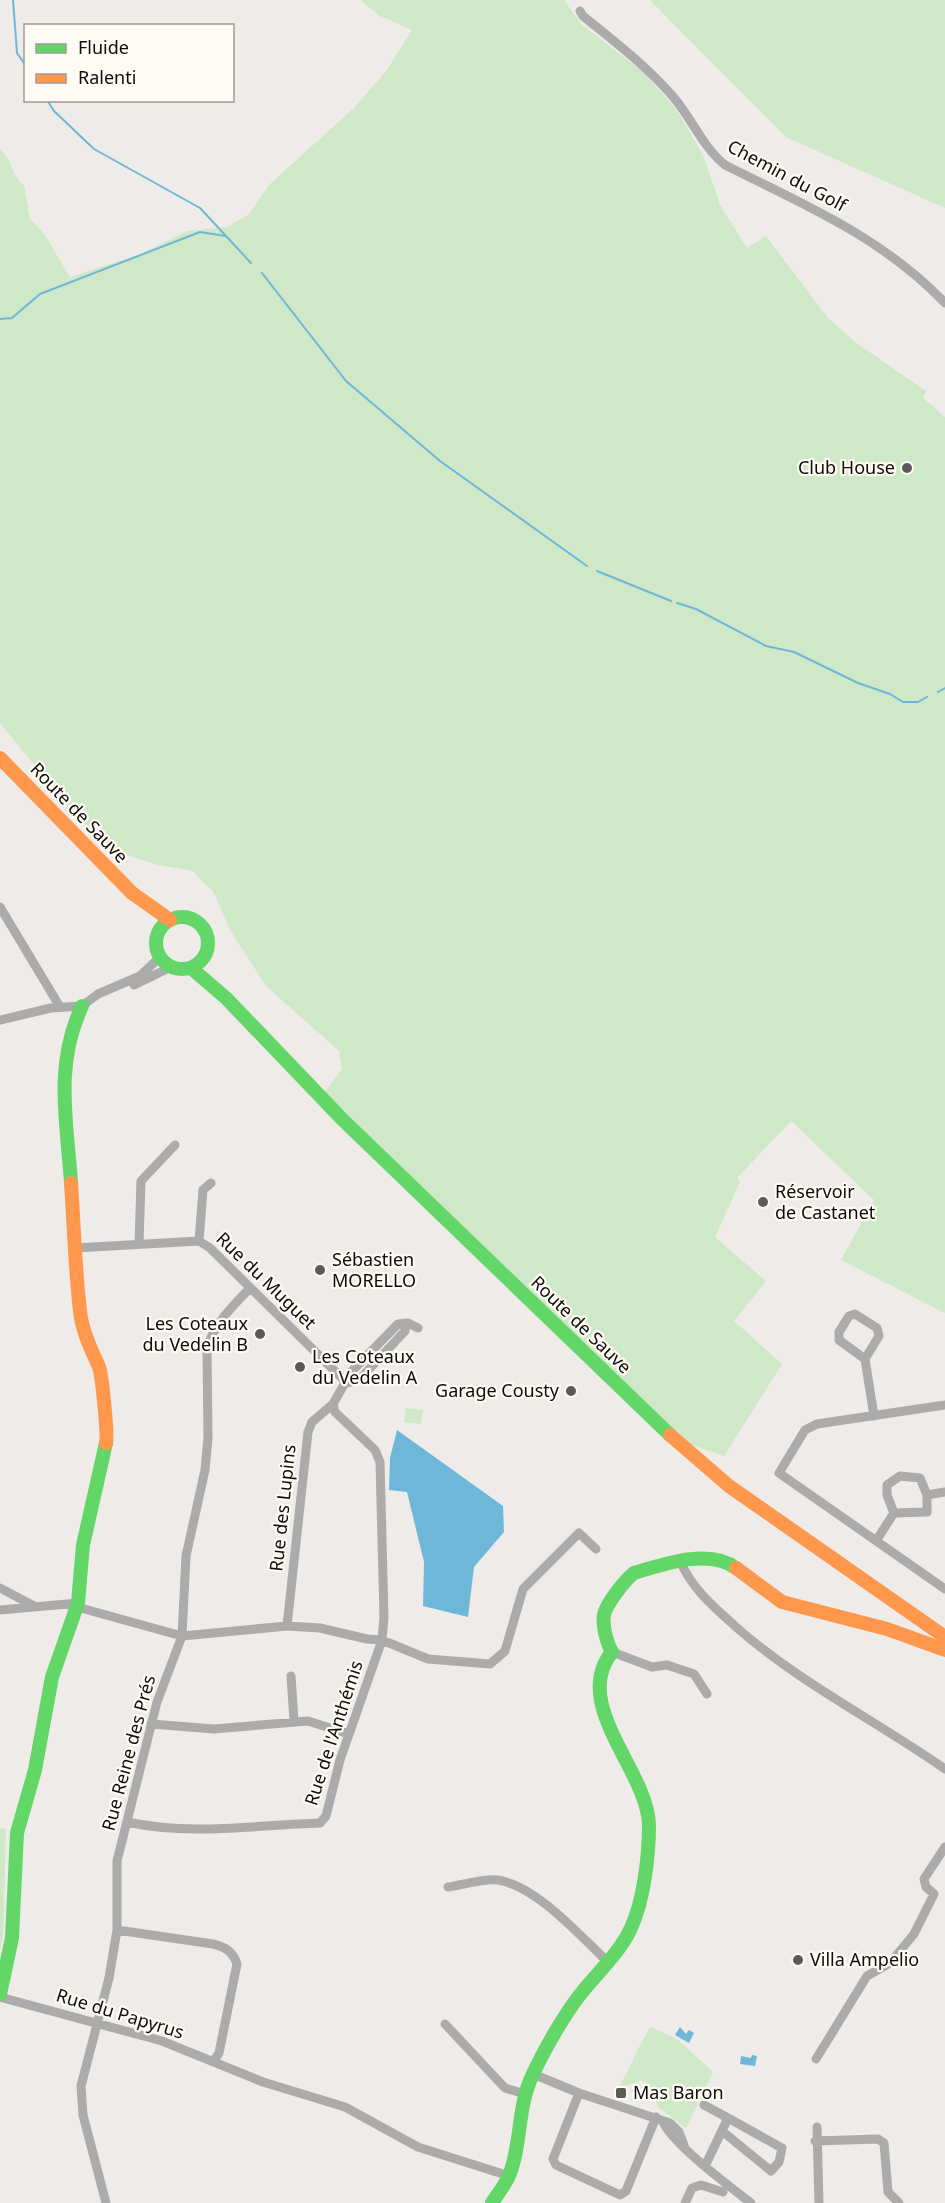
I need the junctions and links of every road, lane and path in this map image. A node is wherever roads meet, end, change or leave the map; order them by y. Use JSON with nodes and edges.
{"nodes":[{"id":1,"x":580,"y":10,"type":"dead end"},
{"id":2,"x":945,"y":303,"type":"edge"},
{"id":3,"x":0,"y":758,"type":"edge"},
{"id":4,"x":132,"y":893,"type":"junction"},
{"id":5,"x":0,"y":907,"type":"edge"},
{"id":6,"x":170,"y":920,"type":"junction"},
{"id":7,"x":157,"y":937,"type":"junction"},
{"id":8,"x":160,"y":957,"type":"junction"},
{"id":9,"x":205,"y":958,"type":"junction"},
{"id":10,"x":171,"y":967,"type":"junction"},
{"id":11,"x":191,"y":968,"type":"junction"},
{"id":12,"x":111,"y":990,"type":"junction"},
{"id":13,"x":226,"y":998,"type":"junction"},
{"id":14,"x":82,"y":1006,"type":"junction"},
{"id":15,"x":60,"y":1007,"type":"junction"},
{"id":16,"x":0,"y":1020,"type":"edge"},
{"id":17,"x":175,"y":1145,"type":"dead end"},
{"id":18,"x":211,"y":1183,"type":"dead end"},
{"id":19,"x":199,"y":1241,"type":"junction"},
{"id":20,"x":139,"y":1244,"type":"junction"},
{"id":21,"x":75,"y":1248,"type":"junction"},
{"id":22,"x":250,"y":1288,"type":"junction"},
{"id":23,"x":418,"y":1328,"type":"dead end"},
{"id":24,"x":865,"y":1359,"type":"junction"},
{"id":25,"x":347,"y":1383,"type":"junction"},
{"id":26,"x":333,"y":1404,"type":"junction"},
{"id":27,"x":945,"y":1405,"type":"edge"},
{"id":28,"x":874,"y":1416,"type":"junction"},
{"id":29,"x":945,"y":1491,"type":"edge"},
{"id":30,"x":927,"y":1495,"type":"junction"},
{"id":31,"x":894,"y":1513,"type":"junction"},
{"id":32,"x":876,"y":1541,"type":"junction"},
{"id":33,"x":596,"y":1549,"type":"dead end"},
{"id":34,"x":680,"y":1562,"type":"junction"},
{"id":35,"x":0,"y":1588,"type":"edge"},
{"id":36,"x":945,"y":1589,"type":"edge"},
{"id":37,"x":77,"y":1605,"type":"junction"},
{"id":38,"x":34,"y":1606,"type":"junction"},
{"id":39,"x":0,"y":1610,"type":"edge"},
{"id":40,"x":287,"y":1626,"type":"junction"},
{"id":41,"x":182,"y":1636,"type":"junction"},
{"id":42,"x":945,"y":1637,"type":"edge"},
{"id":43,"x":382,"y":1640,"type":"junction"},
{"id":44,"x":945,"y":1650,"type":"edge"},
{"id":45,"x":612,"y":1652,"type":"junction"},
{"id":46,"x":291,"y":1676,"type":"dead end"},
{"id":47,"x":707,"y":1694,"type":"dead end"},
{"id":48,"x":294,"y":1721,"type":"junction"},
{"id":49,"x":151,"y":1725,"type":"junction"},
{"id":50,"x":349,"y":1734,"type":"junction"},
{"id":51,"x":945,"y":1769,"type":"edge"},
{"id":52,"x":127,"y":1822,"type":"junction"},
{"id":53,"x":945,"y":1847,"type":"edge"},
{"id":54,"x":448,"y":1887,"type":"dead end"},
{"id":55,"x":117,"y":1930,"type":"junction"},
{"id":56,"x":609,"y":1963,"type":"junction"},
{"id":57,"x":0,"y":1996,"type":"edge"},
{"id":58,"x":97,"y":2023,"type":"junction"},
{"id":59,"x":445,"y":2024,"type":"dead end"},
{"id":60,"x":816,"y":2059,"type":"dead end"},
{"id":61,"x":213,"y":2062,"type":"junction"},
{"id":62,"x":533,"y":2074,"type":"junction"},
{"id":63,"x":579,"y":2093,"type":"junction"},
{"id":64,"x":525,"y":2094,"type":"junction"},
{"id":65,"x":704,"y":2105,"type":"dead end"},
{"id":66,"x":728,"y":2118,"type":"junction"},
{"id":67,"x":659,"y":2119,"type":"junction"},
{"id":68,"x":817,"y":2127,"type":"dead end"},
{"id":69,"x":722,"y":2131,"type":"junction"},
{"id":70,"x":815,"y":2141,"type":"junction"},
{"id":71,"x":705,"y":2166,"type":"junction"},
{"id":72,"x":509,"y":2176,"type":"junction"},
{"id":73,"x":735,"y":2190,"type":"junction"},
{"id":74,"x":723,"y":2192,"type":"junction"},
{"id":75,"x":718,"y":2202,"type":"edge"},
{"id":76,"x":106,"y":2203,"type":"edge"},
{"id":77,"x":492,"y":2203,"type":"edge"},
{"id":78,"x":685,"y":2203,"type":"edge"},
{"id":79,"x":751,"y":2203,"type":"edge"},
{"id":80,"x":819,"y":2203,"type":"edge"},
{"id":81,"x":899,"y":2203,"type":"edge"}],
"edges":[{"from":1,"to":2,"type":"street","name":"Chemin du Golf"},
{"from":3,"to":4,"type":"street","name":"Route de Sauve"},
{"from":4,"to":6,"type":"street","name":"Route de Sauve"},
{"from":4,"to":7,"type":"street","name":"Route de Sauve"},
{"from":5,"to":15,"type":"street"},
{"from":6,"to":7,"type":"street"},
{"from":6,"to":9,"type":"street"},
{"from":7,"to":8,"type":"street"},
{"from":8,"to":10,"type":"street"},
{"from":8,"to":12,"type":"street"},
{"from":9,"to":11,"type":"street"},
{"from":9,"to":13,"type":"street","name":"Route de Sauve"},
{"from":10,"to":11,"type":"street"},
{"from":10,"to":12,"type":"street"},
{"from":11,"to":13,"type":"street","name":"Route de Sauve"},
{"from":12,"to":14,"type":"street"},
{"from":13,"to":42,"type":"street","name":"Route de Sauve"},
{"from":14,"to":15,"type":"street"},
{"from":14,"to":21,"type":"street"},
{"from":15,"to":16,"type":"street"},
{"from":17,"to":20,"type":"street"},
{"from":18,"to":19,"type":"street"},
{"from":19,"to":20,"type":"street","name":"Rue du Muguet"},
{"from":19,"to":22,"type":"street","name":"Rue du Muguet"},
{"from":20,"to":21,"type":"street","name":"Rue du Muguet"},
{"from":21,"to":37,"type":"street"},
{"from":22,"to":25,"type":"street","name":"Rue du Muguet"},
{"from":22,"to":41,"type":"street","name":"Rue Reine des Prés"},
{"from":23,"to":25,"type":"street","name":"Rue des Lupins"},
{"from":24,"to":24,"type":"street"},
{"from":24,"to":28,"type":"street"},
{"from":25,"to":26,"type":"street","name":"Rue des Lupins"},
{"from":26,"to":40,"type":"street","name":"Rue des Lupins"},
{"from":26,"to":43,"type":"street","name":"Rue de l'Anthémis"},
{"from":27,"to":28,"type":"street"},
{"from":28,"to":32,"type":"street"},
{"from":29,"to":30,"type":"street"},
{"from":30,"to":31,"type":"street"},
{"from":30,"to":31,"type":"street"},
{"from":31,"to":32,"type":"street"},
{"from":32,"to":36,"type":"street"},
{"from":33,"to":43,"type":"street"},
{"from":34,"to":44,"type":"street"},
{"from":34,"to":45,"type":"street"},
{"from":34,"to":51,"type":"street"},
{"from":35,"to":38,"type":"street"},
{"from":37,"to":38,"type":"street"},
{"from":37,"to":41,"type":"street"},
{"from":37,"to":57,"type":"street"},
{"from":38,"to":39,"type":"street"},
{"from":40,"to":41,"type":"street"},
{"from":40,"to":43,"type":"street"},
{"from":41,"to":49,"type":"street","name":"Rue Reine des Prés"},
{"from":43,"to":50,"type":"street","name":"Rue de l'Anthémis"},
{"from":45,"to":47,"type":"street"},
{"from":45,"to":56,"type":"street"},
{"from":46,"to":48,"type":"street"},
{"from":48,"to":49,"type":"street"},
{"from":48,"to":50,"type":"street"},
{"from":49,"to":52,"type":"street","name":"Rue Reine des Prés"},
{"from":50,"to":52,"type":"street","name":"Rue de l'Anthémis"},
{"from":52,"to":55,"type":"street","name":"Rue Reine des Prés"},
{"from":53,"to":60,"type":"street"},
{"from":54,"to":56,"type":"street"},
{"from":55,"to":58,"type":"street","name":"Rue Reine des Prés"},
{"from":55,"to":61,"type":"street"},
{"from":56,"to":62,"type":"street"},
{"from":57,"to":58,"type":"street","name":"Rue du Papyrus"},
{"from":58,"to":61,"type":"street","name":"Rue du Papyrus"},
{"from":58,"to":76,"type":"street","name":"Rue Reine des Prés"},
{"from":59,"to":64,"type":"street"},
{"from":61,"to":72,"type":"street","name":"Rue du Papyrus"},
{"from":62,"to":63,"type":"street"},
{"from":62,"to":64,"type":"street"},
{"from":63,"to":67,"type":"street"},
{"from":63,"to":67,"type":"street"},
{"from":64,"to":72,"type":"street"},
{"from":65,"to":66,"type":"street"},
{"from":66,"to":69,"type":"street"},
{"from":66,"to":69,"type":"street"},
{"from":67,"to":71,"type":"street"},
{"from":68,"to":70,"type":"street"},
{"from":69,"to":71,"type":"street"},
{"from":70,"to":80,"type":"street"},
{"from":70,"to":81,"type":"street"},
{"from":71,"to":73,"type":"street"},
{"from":72,"to":77,"type":"street"},
{"from":73,"to":74,"type":"street"},
{"from":73,"to":79,"type":"street"},
{"from":74,"to":75,"type":"street"},
{"from":74,"to":78,"type":"street"}]}
